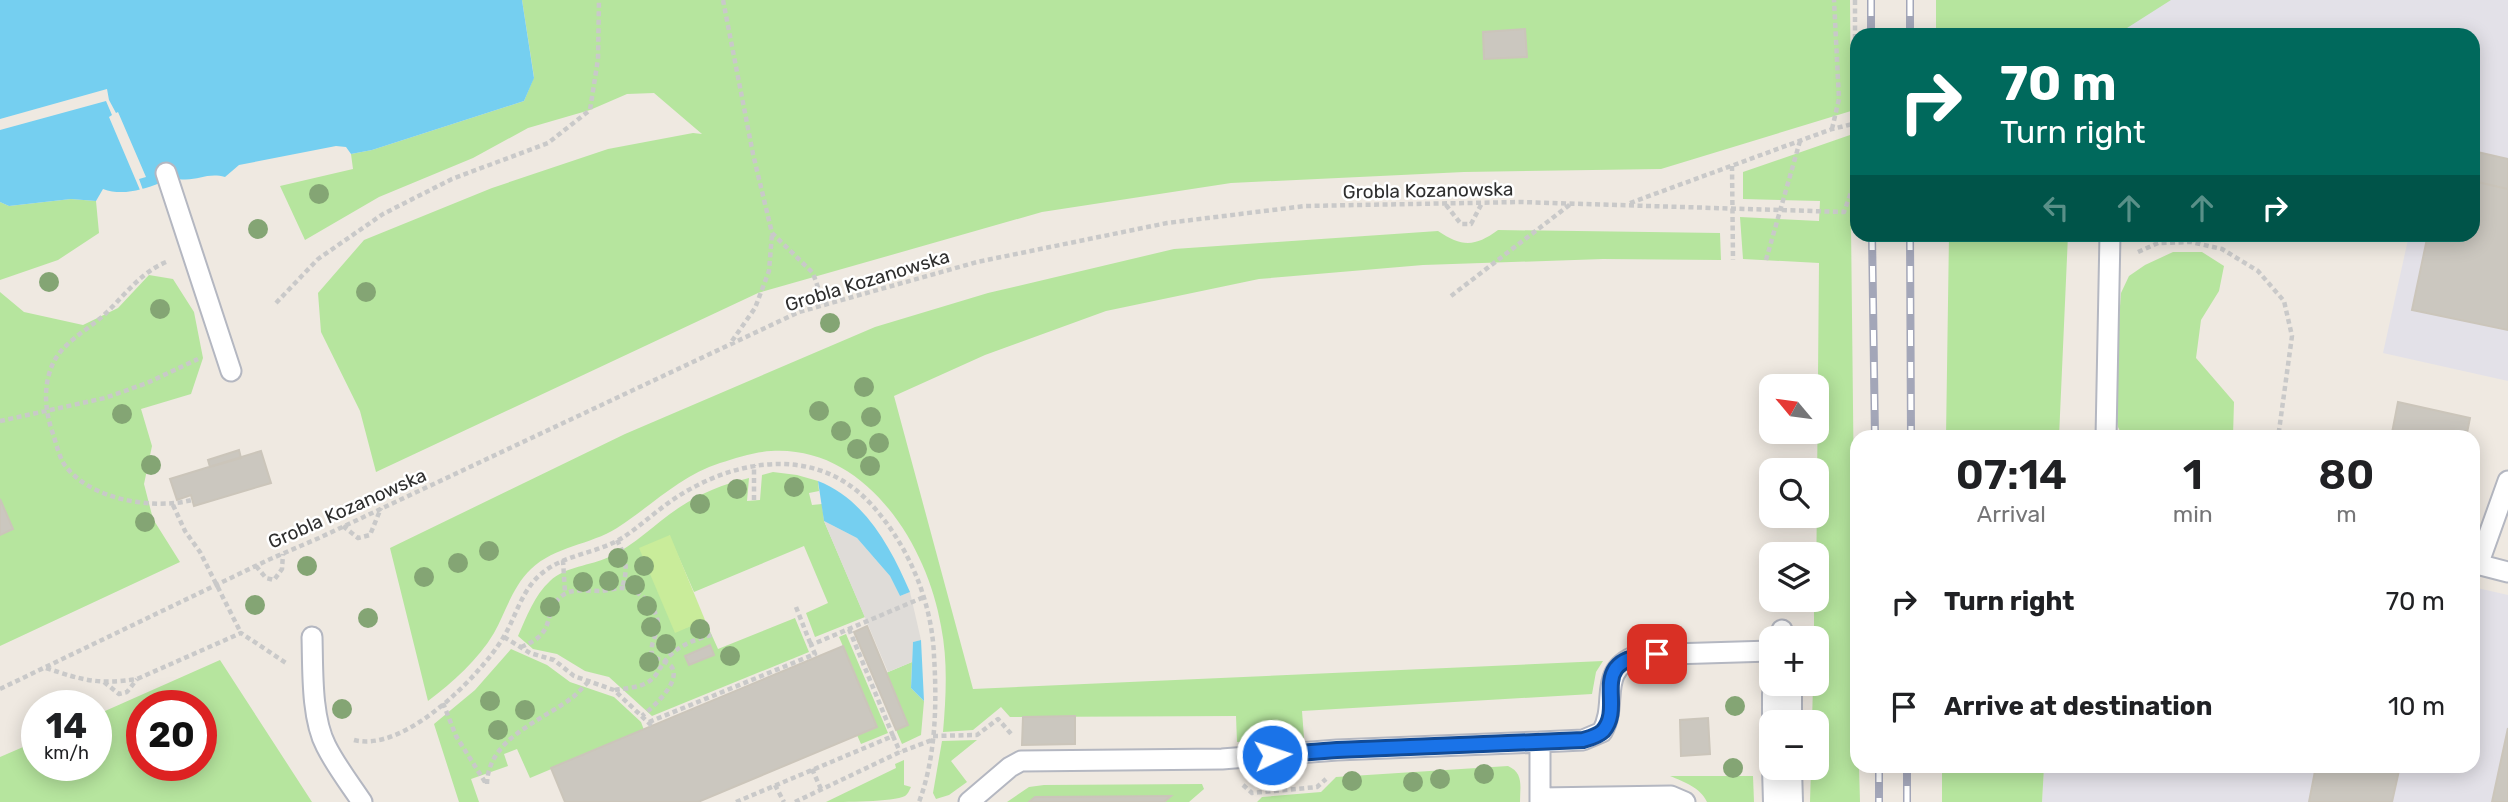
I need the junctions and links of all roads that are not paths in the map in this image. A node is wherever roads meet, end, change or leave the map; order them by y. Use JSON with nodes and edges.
{"nodes":[{"id":1,"x":166,"y":173,"type":"dead end"},
{"id":2,"x":2110,"y":242,"type":"edge"},
{"id":3,"x":231,"y":371,"type":"dead end"},
{"id":4,"x":2106,"y":430,"type":"edge"},
{"id":5,"x":2508,"y":481,"type":"edge"},
{"id":6,"x":2480,"y":554,"type":"edge"},
{"id":7,"x":2480,"y":565,"type":"edge"},
{"id":8,"x":2508,"y":572,"type":"edge"},
{"id":9,"x":312,"y":636,"type":"dead end"},
{"id":10,"x":1759,"y":651,"type":"edge"},
{"id":11,"x":1540,"y":742,"type":"junction"},
{"id":12,"x":1782,"y":780,"type":"edge"},
{"id":13,"x":1540,"y":800,"type":"edge"},
{"id":14,"x":362,"y":802,"type":"edge"},
{"id":15,"x":969,"y":802,"type":"edge"},
{"id":16,"x":1685,"y":802,"type":"edge"},
{"id":17,"x":1783,"y":802,"type":"edge"}],
"edges":[{"from":1,"to":3,"type":"lane"},
{"from":2,"to":4,"type":"lane"},
{"from":5,"to":6,"type":"lane"},
{"from":7,"to":8,"type":"lane"},
{"from":9,"to":14,"type":"lane"},
{"from":10,"to":11,"type":"lane"},
{"from":11,"to":13,"type":"lane"},
{"from":11,"to":15,"type":"lane"},
{"from":12,"to":17,"type":"street"},
{"from":13,"to":16,"type":"lane"}]}
